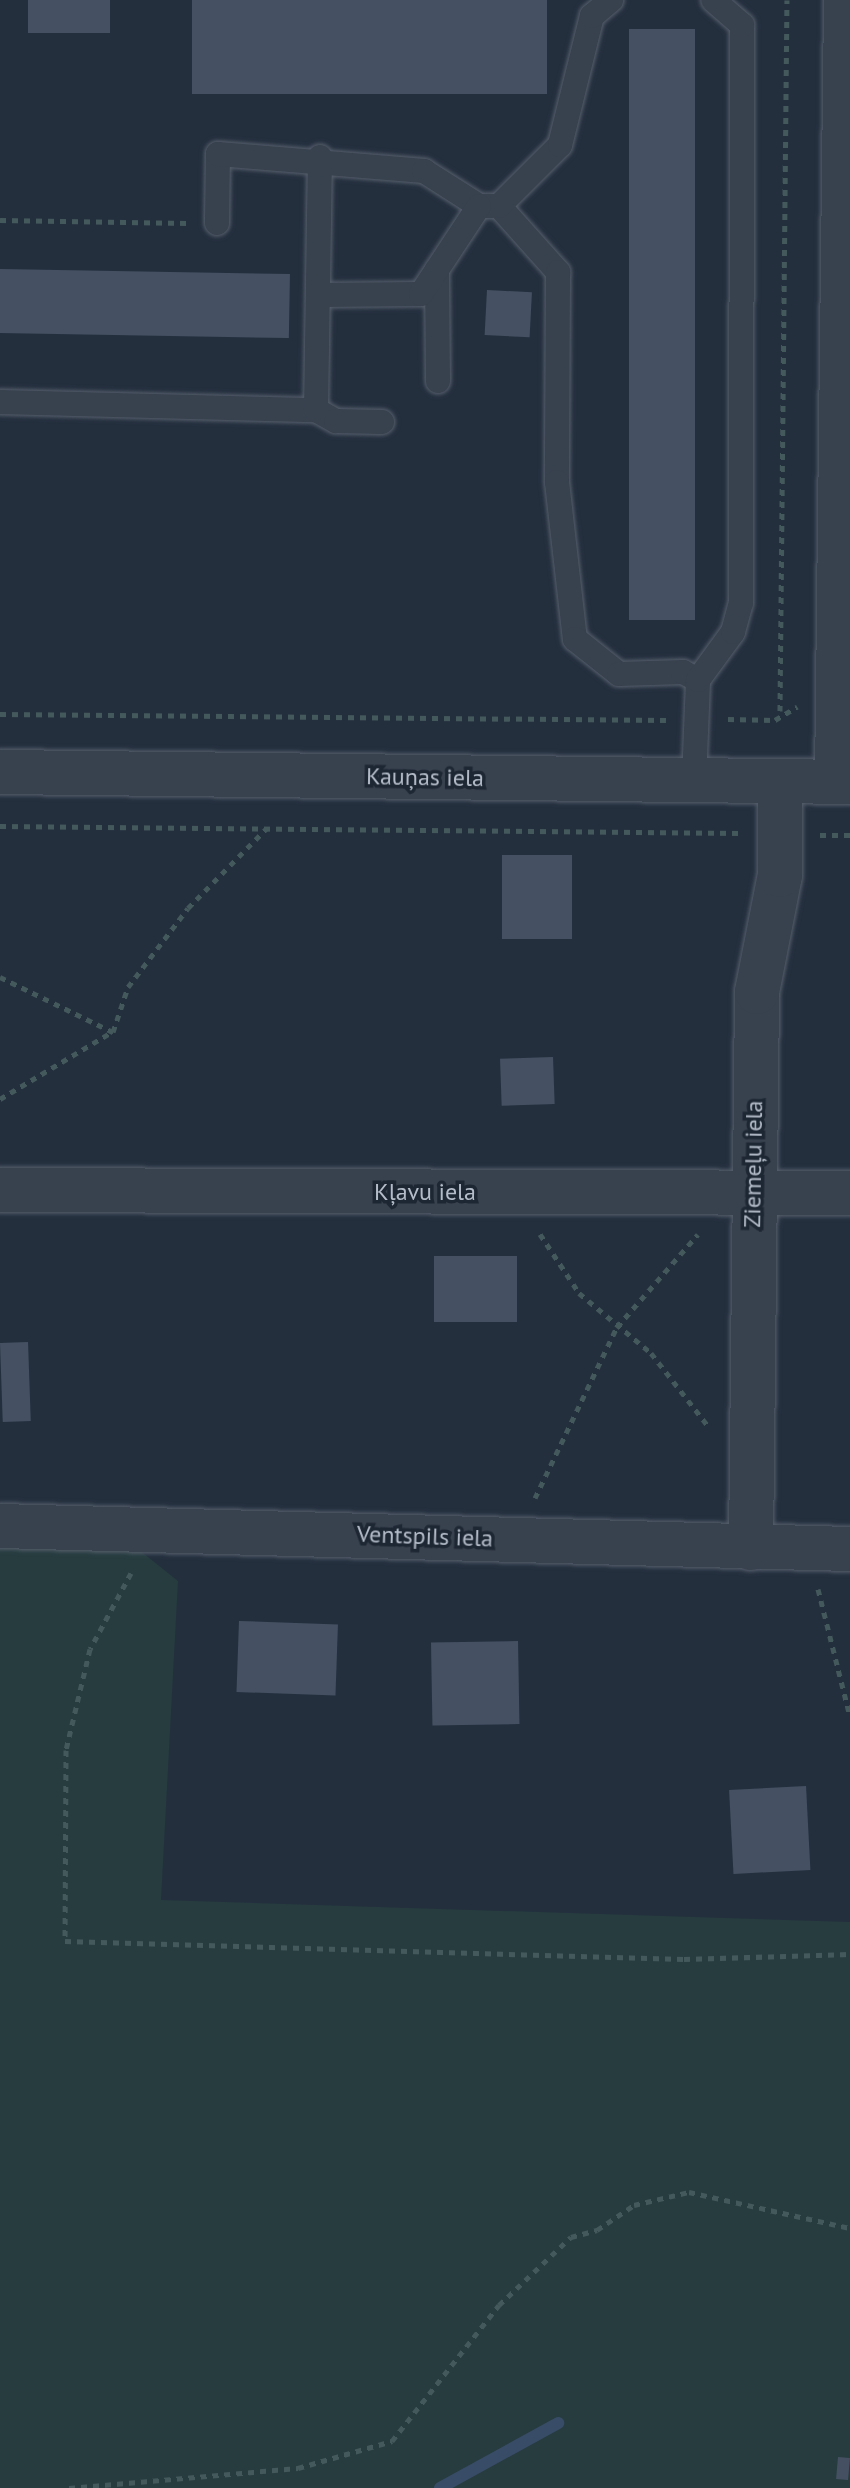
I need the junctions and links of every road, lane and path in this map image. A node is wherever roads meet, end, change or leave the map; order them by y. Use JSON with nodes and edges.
{"nodes":[{"id":1,"x":611,"y":0,"type":"edge"},
{"id":2,"x":713,"y":0,"type":"edge"},
{"id":3,"x":787,"y":0,"type":"edge"},
{"id":4,"x":846,"y":0,"type":"edge"},
{"id":5,"x":320,"y":157,"type":"junction"},
{"id":6,"x":489,"y":206,"type":"junction"},
{"id":7,"x":0,"y":220,"type":"edge"},
{"id":8,"x":217,"y":223,"type":"joint"},
{"id":9,"x":437,"y":270,"type":"junction"},
{"id":10,"x":319,"y":295,"type":"junction"},
{"id":11,"x":846,"y":304,"type":"edge"},
{"id":12,"x":438,"y":381,"type":"dead end"},
{"id":13,"x":0,"y":402,"type":"edge"},
{"id":14,"x":316,"y":410,"type":"junction"},
{"id":15,"x":382,"y":422,"type":"dead end"},
{"id":16,"x":698,"y":680,"type":"junction"},
{"id":17,"x":811,"y":703,"type":"dead end"},
{"id":18,"x":780,"y":711,"type":"junction"},
{"id":19,"x":0,"y":714,"type":"edge"},
{"id":20,"x":697,"y":719,"type":"junction"},
{"id":21,"x":0,"y":772,"type":"edge"},
{"id":22,"x":694,"y":781,"type":"junction"},
{"id":23,"x":780,"y":782,"type":"junction"},
{"id":24,"x":843,"y":782,"type":"edge"},
{"id":25,"x":0,"y":826,"type":"edge"},
{"id":26,"x":267,"y":828,"type":"junction"},
{"id":27,"x":755,"y":833,"type":"dead end"},
{"id":28,"x":0,"y":977,"type":"edge"},
{"id":29,"x":113,"y":1032,"type":"junction"},
{"id":30,"x":0,"y":1099,"type":"edge"},
{"id":31,"x":0,"y":1190,"type":"edge"},
{"id":32,"x":508,"y":1193,"type":"junction"},
{"id":33,"x":734,"y":1193,"type":"junction"},
{"id":34,"x":850,"y":1193,"type":"edge"},
{"id":35,"x":617,"y":1327,"type":"junction"},
{"id":36,"x":753,"y":1470,"type":"junction"},
{"id":37,"x":0,"y":1526,"type":"edge"},
{"id":38,"x":148,"y":1526,"type":"junction"},
{"id":39,"x":507,"y":1539,"type":"junction"},
{"id":40,"x":751,"y":1548,"type":"junction"},
{"id":41,"x":831,"y":1549,"type":"edge"},
{"id":42,"x":850,"y":1716,"type":"edge"},
{"id":43,"x":850,"y":1954,"type":"edge"},
{"id":44,"x":850,"y":2228,"type":"edge"},
{"id":45,"x":69,"y":2488,"type":"edge"}],
"edges":[{"from":1,"to":6,"type":"lane"},
{"from":2,"to":16,"type":"lane"},
{"from":3,"to":18,"type":"path"},
{"from":4,"to":11,"type":"street"},
{"from":5,"to":6,"type":"lane"},
{"from":5,"to":8,"type":"lane"},
{"from":5,"to":10,"type":"lane"},
{"from":6,"to":9,"type":"lane"},
{"from":6,"to":16,"type":"lane"},
{"from":7,"to":8,"type":"path"},
{"from":9,"to":10,"type":"lane"},
{"from":9,"to":12,"type":"lane"},
{"from":10,"to":14,"type":"lane"},
{"from":11,"to":24,"type":"street"},
{"from":13,"to":14,"type":"lane"},
{"from":14,"to":15,"type":"lane"},
{"from":16,"to":20,"type":"lane"},
{"from":17,"to":18,"type":"path"},
{"from":18,"to":20,"type":"path"},
{"from":19,"to":20,"type":"path"},
{"from":20,"to":22,"type":"lane"},
{"from":21,"to":22,"type":"street","name":"Kauņas iela"},
{"from":22,"to":23,"type":"street","name":"Kauņas iela"},
{"from":23,"to":24,"type":"street","name":"Kauņas iela"},
{"from":23,"to":33,"type":"street","name":"Ziemeļu iela"},
{"from":25,"to":26,"type":"path"},
{"from":26,"to":27,"type":"path"},
{"from":26,"to":29,"type":"path"},
{"from":28,"to":29,"type":"path"},
{"from":29,"to":30,"type":"path"},
{"from":31,"to":32,"type":"street","name":"Kļavu iela"},
{"from":32,"to":33,"type":"street","name":"Kļavu iela"},
{"from":32,"to":35,"type":"path"},
{"from":33,"to":34,"type":"street","name":"Kļavu iela"},
{"from":33,"to":35,"type":"path"},
{"from":33,"to":36,"type":"street","name":"Ziemeļu iela"},
{"from":35,"to":36,"type":"path"},
{"from":35,"to":39,"type":"path"},
{"from":36,"to":40,"type":"street","name":"Ziemeļu iela"},
{"from":37,"to":38,"type":"street","name":"Ventspils iela"},
{"from":38,"to":39,"type":"street","name":"Ventspils iela"},
{"from":38,"to":43,"type":"path"},
{"from":39,"to":40,"type":"street","name":"Ventspils iela"},
{"from":40,"to":41,"type":"street","name":"Ventspils iela"},
{"from":41,"to":42,"type":"path"},
{"from":44,"to":45,"type":"path"}]}
